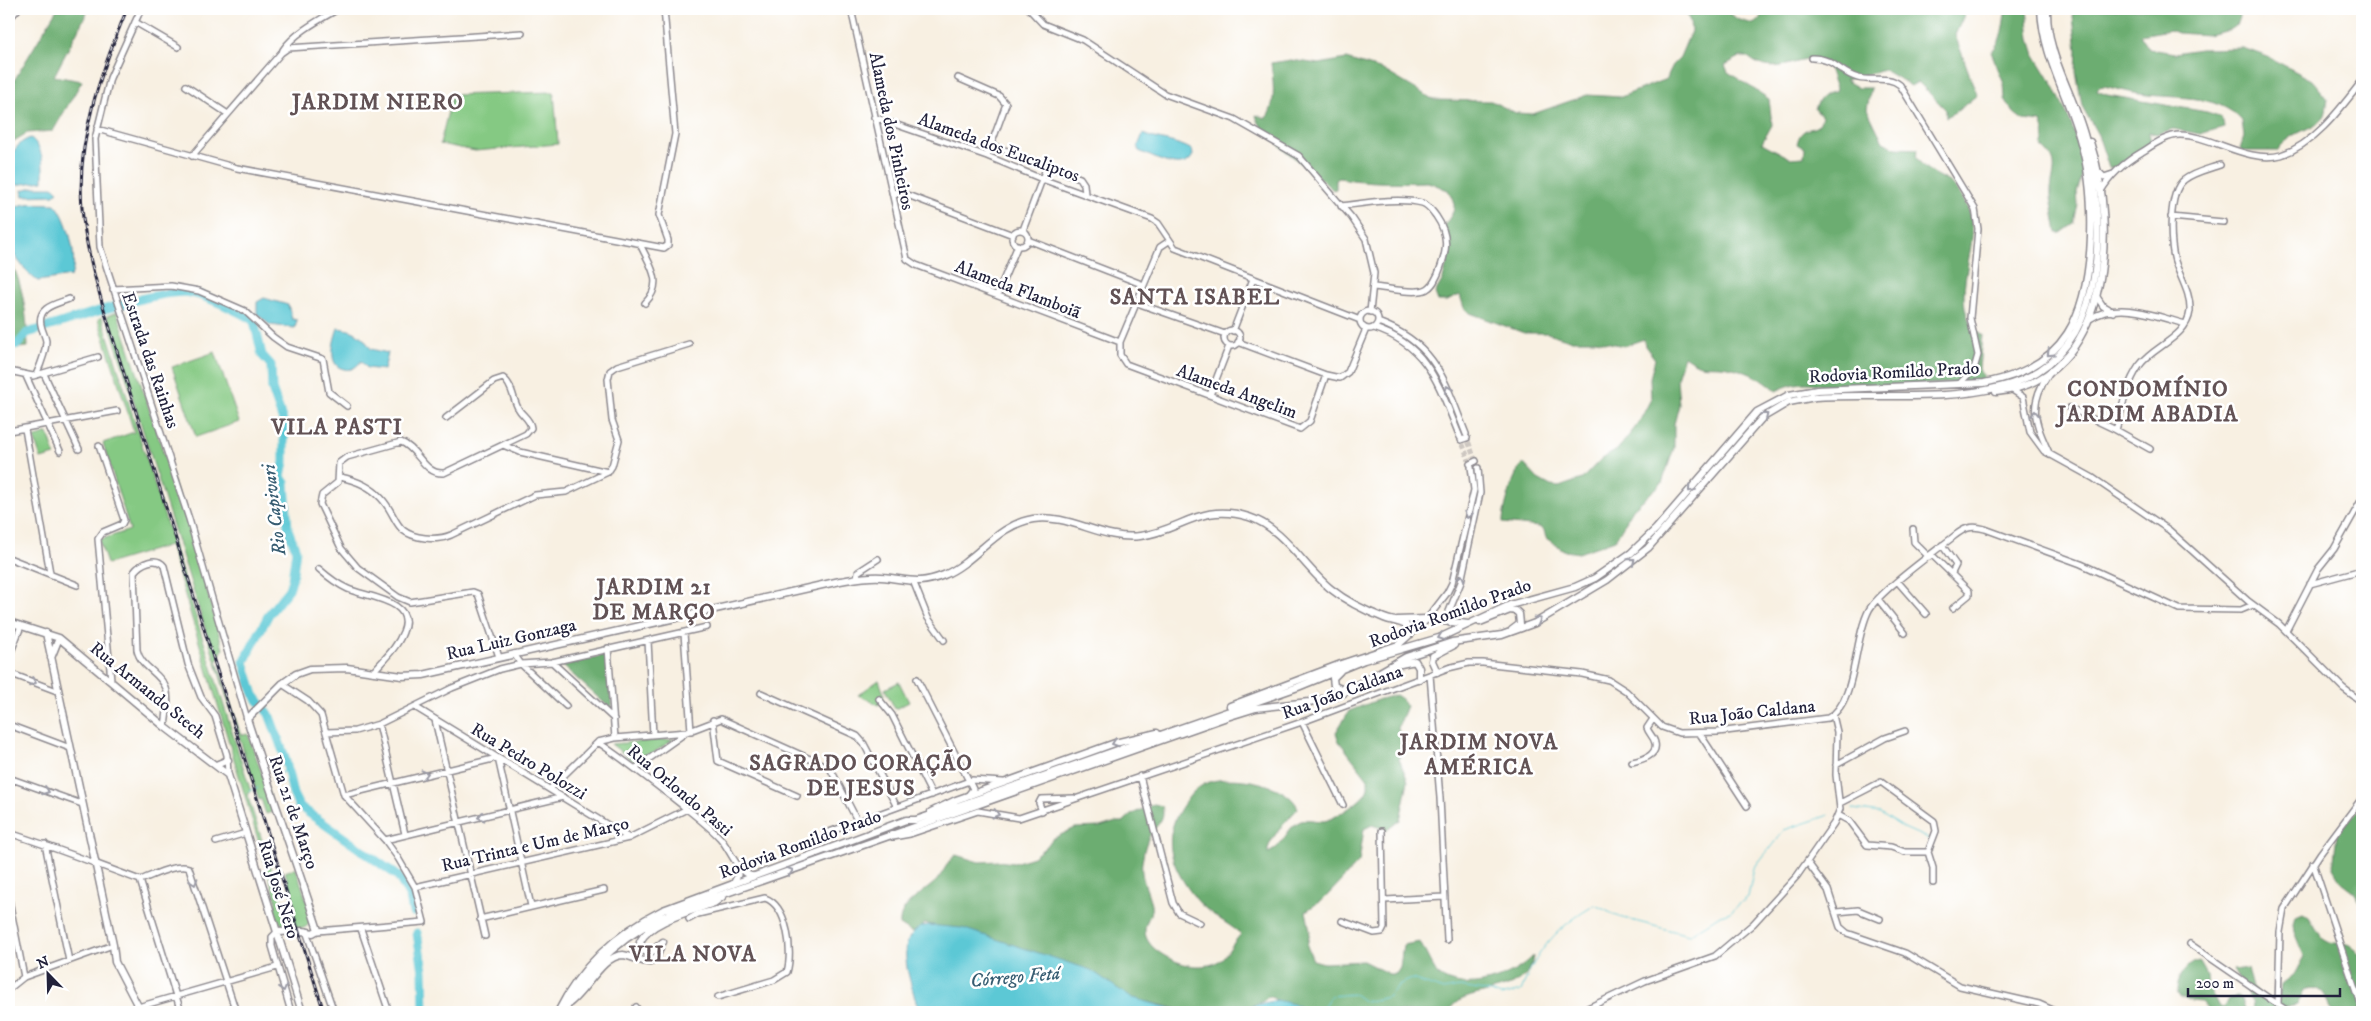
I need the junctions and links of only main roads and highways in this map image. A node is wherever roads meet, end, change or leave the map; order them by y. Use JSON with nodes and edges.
{"nodes":[{"id":1,"x":2041,"y":9,"type":"edge"},
{"id":2,"x":2047,"y":9,"type":"edge"},
{"id":3,"x":2082,"y":124,"type":"junction"},
{"id":4,"x":1878,"y":395,"type":"junction"},
{"id":5,"x":1427,"y":619,"type":"junction"},
{"id":6,"x":1393,"y":620,"type":"junction"},
{"id":7,"x":9,"y":622,"type":"edge"},
{"id":8,"x":1469,"y":624,"type":"junction"},
{"id":9,"x":46,"y":633,"type":"junction"},
{"id":10,"x":1411,"y":634,"type":"junction"},
{"id":11,"x":1496,"y":635,"type":"junction"},
{"id":12,"x":59,"y":638,"type":"junction"},
{"id":13,"x":1366,"y":658,"type":"junction"},
{"id":14,"x":51,"y":660,"type":"junction"},
{"id":15,"x":1388,"y":667,"type":"junction"},
{"id":16,"x":1434,"y":674,"type":"road end"},
{"id":17,"x":1420,"y":679,"type":"road end"},
{"id":18,"x":247,"y":719,"type":"joint"},
{"id":19,"x":228,"y":760,"type":"road end"},
{"id":20,"x":216,"y":765,"type":"junction"},
{"id":21,"x":228,"y":775,"type":"joint"},
{"id":22,"x":906,"y":820,"type":"junction"},
{"id":23,"x":730,"y":892,"type":"junction"},
{"id":24,"x":277,"y":932,"type":"junction"},
{"id":25,"x":567,"y":1005,"type":"junction"},
{"id":26,"x":140,"y":1010,"type":"edge"},
{"id":27,"x":302,"y":1012,"type":"edge"},
{"id":28,"x":558,"y":1012,"type":"edge"},
{"id":29,"x":564,"y":1012,"type":"edge"}],
"edges":[{"from":1,"to":8,"type":"main road","name":"Rodovia Romildo Prado","one_way":true},
{"from":2,"to":3,"type":"main road","name":"Rodovia Romildo Prado"},
{"from":3,"to":4,"type":"main road","name":"Rodovia Romildo Prado"},
{"from":3,"to":4,"type":"main road","name":"Rodovia Romildo Prado"},
{"from":11,"to":4,"type":"main road","name":"Rodovia Romildo Prado","one_way":true},
{"from":5,"to":6,"type":"main road","name":"Rua Luiz Gonzaga"},
{"from":5,"to":8,"type":"main road","name":"Rua Luiz Gonzaga"},
{"from":5,"to":10,"type":"main road"},
{"from":6,"to":10,"type":"main road","name":"Rua Luiz Gonzaga"},
{"from":6,"to":18,"type":"main road","name":"Rua Luiz Gonzaga"},
{"from":7,"to":9,"type":"main road","name":"Rua Armando Stech"},
{"from":8,"to":11,"type":"main road"},
{"from":8,"to":13,"type":"main road","name":"Rodovia Romildo Prado","one_way":true},
{"from":9,"to":12,"type":"main road","name":"Rua Armando Stech"},
{"from":9,"to":14,"type":"main road"},
{"from":10,"to":13,"type":"main road"},
{"from":11,"to":15,"type":"main road","name":"Rodovia Romildo Prado"},
{"from":11,"to":16,"type":"main road"},
{"from":12,"to":14,"type":"main road"},
{"from":12,"to":20,"type":"main road","name":"Rua Armando Stech"},
{"from":13,"to":15,"type":"main road"},
{"from":13,"to":22,"type":"main road","one_way":true},
{"from":13,"to":22,"type":"main road","name":"Rodovia Romildo Prado"},
{"from":14,"to":26,"type":"main road"},
{"from":15,"to":17,"type":"main road"},
{"from":23,"to":15,"type":"main road","name":"Rodovia Romildo Prado","one_way":true},
{"from":18,"to":24,"type":"main road","name":"Rua 21 de Março"},
{"from":19,"to":20,"type":"main road"},
{"from":20,"to":21,"type":"main road","name":"Rua Armando Stech"},
{"from":21,"to":24,"type":"main road","name":"Rua José Nero"},
{"from":22,"to":28,"type":"main road","name":"Rodovia Romildo Prado"},
{"from":23,"to":25,"type":"main road","name":"Rodovia Romildo Prado"},
{"from":23,"to":25,"type":"main road"},
{"from":24,"to":27,"type":"main road","name":"Rua José Nero"},
{"from":25,"to":29,"type":"main road","name":"Rodovia Romildo Prado"}]}
